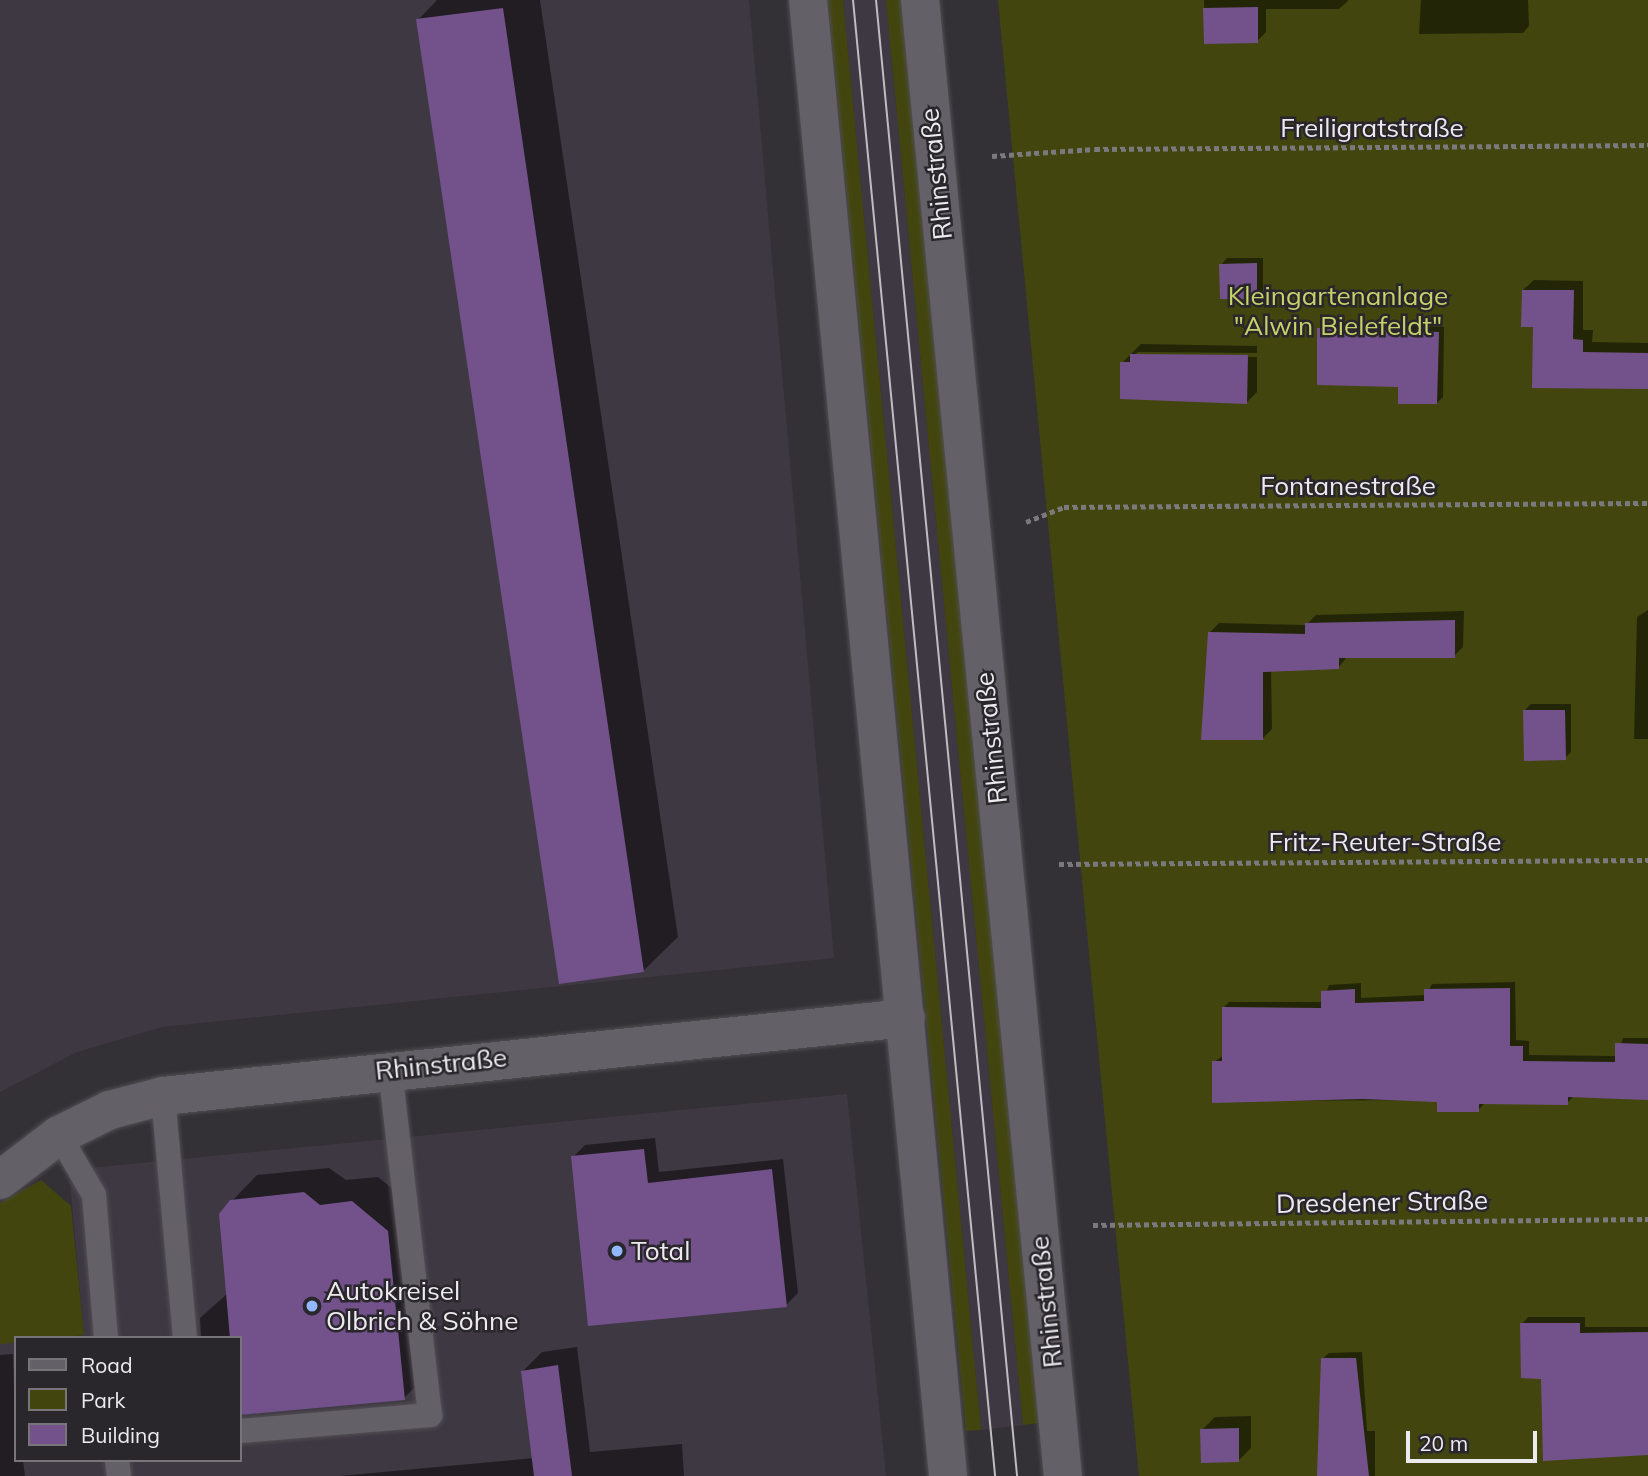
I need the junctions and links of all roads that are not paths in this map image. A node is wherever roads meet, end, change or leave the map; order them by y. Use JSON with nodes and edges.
{"nodes":[{"id":1,"x":808,"y":0,"type":"edge"},
{"id":2,"x":920,"y":0,"type":"edge"},
{"id":3,"x":906,"y":1018,"type":"junction"},
{"id":4,"x":390,"y":1069,"type":"junction"},
{"id":5,"x":163,"y":1096,"type":"junction"},
{"id":6,"x":59,"y":1135,"type":"junction"},
{"id":7,"x":0,"y":1180,"type":"edge"},
{"id":8,"x":106,"y":1336,"type":"edge"},
{"id":9,"x":185,"y":1336,"type":"edge"},
{"id":10,"x":242,"y":1431,"type":"edge"},
{"id":11,"x":948,"y":1476,"type":"edge"},
{"id":12,"x":1063,"y":1476,"type":"edge"}],
"edges":[{"from":1,"to":3,"type":"main road"},
{"from":2,"to":12,"type":"main road","name":"Rhinstraße"},
{"from":3,"to":4,"type":"main road","name":"Rhinstraße"},
{"from":3,"to":11,"type":"main road"},
{"from":4,"to":5,"type":"main road","name":"Rhinstraße"},
{"from":4,"to":10,"type":"lane"},
{"from":5,"to":6,"type":"main road","name":"Rhinstraße"},
{"from":5,"to":9,"type":"lane"},
{"from":6,"to":7,"type":"main road","name":"Rhinstraße"},
{"from":6,"to":8,"type":"lane"}]}
